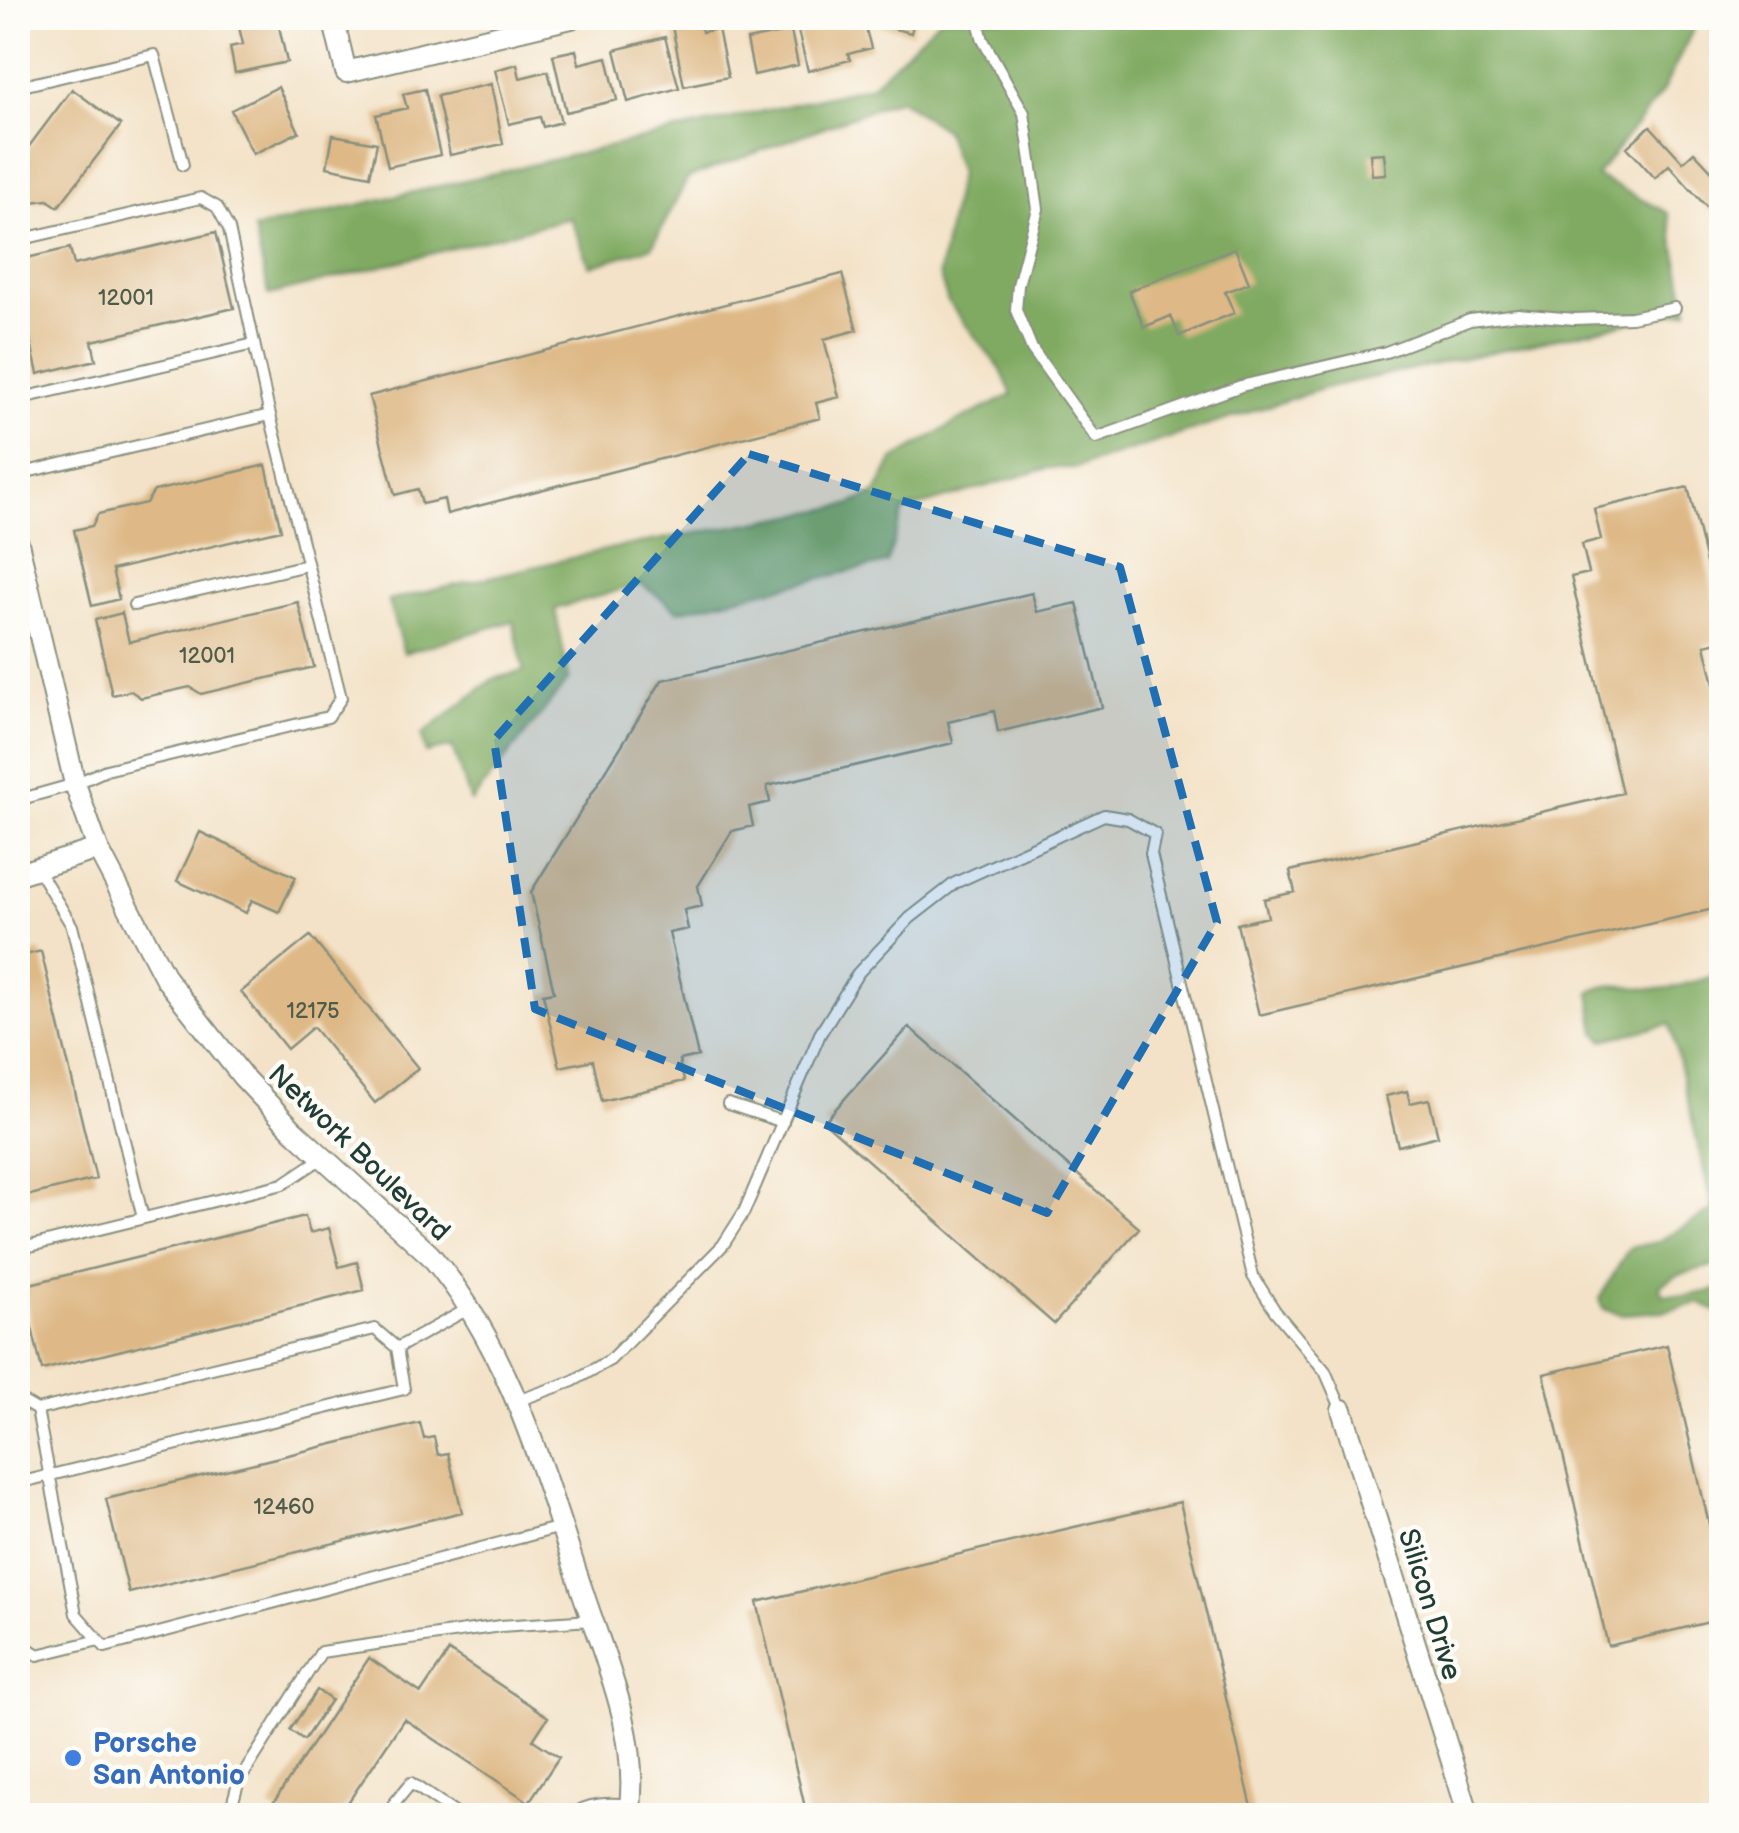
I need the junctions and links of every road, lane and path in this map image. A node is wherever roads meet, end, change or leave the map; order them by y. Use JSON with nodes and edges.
{"nodes":[{"id":1,"x":333,"y":18,"type":"edge"},
{"id":2,"x":571,"y":18,"type":"edge"},
{"id":3,"x":977,"y":18,"type":"edge"},
{"id":4,"x":18,"y":86,"type":"edge"},
{"id":5,"x":183,"y":165,"type":"dead end"},
{"id":6,"x":18,"y":240,"type":"edge"},
{"id":7,"x":1675,"y":308,"type":"dead end"},
{"id":8,"x":254,"y":344,"type":"junction"},
{"id":9,"x":18,"y":400,"type":"edge"},
{"id":10,"x":270,"y":415,"type":"junction"},
{"id":11,"x":18,"y":474,"type":"edge"},
{"id":12,"x":18,"y":544,"type":"edge"},
{"id":13,"x":307,"y":565,"type":"junction"},
{"id":14,"x":134,"y":605,"type":"dead end"},
{"id":15,"x":75,"y":784,"type":"junction"},
{"id":16,"x":18,"y":800,"type":"edge"},
{"id":17,"x":98,"y":849,"type":"junction"},
{"id":18,"x":27,"y":871,"type":"edge"},
{"id":19,"x":728,"y":1104,"type":"dead end"},
{"id":20,"x":783,"y":1122,"type":"junction"},
{"id":21,"x":323,"y":1158,"type":"junction"},
{"id":22,"x":143,"y":1218,"type":"junction"},
{"id":23,"x":18,"y":1248,"type":"edge"},
{"id":24,"x":468,"y":1308,"type":"junction"},
{"id":25,"x":397,"y":1348,"type":"junction"},
{"id":26,"x":18,"y":1399,"type":"edge"},
{"id":27,"x":516,"y":1402,"type":"junction"},
{"id":28,"x":36,"y":1410,"type":"junction"},
{"id":29,"x":1342,"y":1410,"type":"joint"},
{"id":30,"x":49,"y":1475,"type":"junction"},
{"id":31,"x":18,"y":1483,"type":"edge"},
{"id":32,"x":561,"y":1527,"type":"junction"},
{"id":33,"x":18,"y":1608,"type":"edge"},
{"id":34,"x":592,"y":1620,"type":"junction"},
{"id":35,"x":99,"y":1640,"type":"junction"},
{"id":36,"x":630,"y":1810,"type":"edge"},
{"id":37,"x":228,"y":1816,"type":"edge"},
{"id":38,"x":384,"y":1816,"type":"edge"},
{"id":39,"x":459,"y":1816,"type":"edge"},
{"id":40,"x":572,"y":1816,"type":"edge"},
{"id":41,"x":1468,"y":1816,"type":"edge"}],
"edges":[{"from":1,"to":2,"type":"street"},
{"from":3,"to":7,"type":"lane"},
{"from":4,"to":5,"type":"lane"},
{"from":6,"to":8,"type":"lane"},
{"from":8,"to":9,"type":"lane"},
{"from":8,"to":10,"type":"lane"},
{"from":10,"to":11,"type":"lane"},
{"from":10,"to":13,"type":"lane"},
{"from":12,"to":15,"type":"street","name":"Network Boulevard"},
{"from":13,"to":14,"type":"lane"},
{"from":13,"to":15,"type":"lane"},
{"from":15,"to":16,"type":"lane"},
{"from":15,"to":17,"type":"street","name":"Network Boulevard"},
{"from":17,"to":18,"type":"street"},
{"from":17,"to":21,"type":"street","name":"Network Boulevard"},
{"from":18,"to":22,"type":"lane"},
{"from":19,"to":20,"type":"lane"},
{"from":20,"to":27,"type":"lane"},
{"from":20,"to":29,"type":"lane"},
{"from":21,"to":22,"type":"lane"},
{"from":21,"to":24,"type":"street","name":"Network Boulevard"},
{"from":22,"to":23,"type":"lane"},
{"from":24,"to":25,"type":"lane"},
{"from":24,"to":27,"type":"street","name":"Network Boulevard"},
{"from":25,"to":28,"type":"lane"},
{"from":25,"to":30,"type":"lane"},
{"from":26,"to":28,"type":"lane"},
{"from":27,"to":32,"type":"street","name":"Network Boulevard"},
{"from":28,"to":30,"type":"lane"},
{"from":29,"to":41,"type":"street","name":"Silicon Drive"},
{"from":30,"to":31,"type":"lane"},
{"from":30,"to":35,"type":"lane"},
{"from":32,"to":34,"type":"street","name":"Network Boulevard"},
{"from":32,"to":35,"type":"lane"},
{"from":33,"to":35,"type":"lane"},
{"from":34,"to":36,"type":"street","name":"Network Boulevard"},
{"from":34,"to":37,"type":"lane"},
{"from":36,"to":40,"type":"lane"},
{"from":38,"to":39,"type":"lane"}]}
